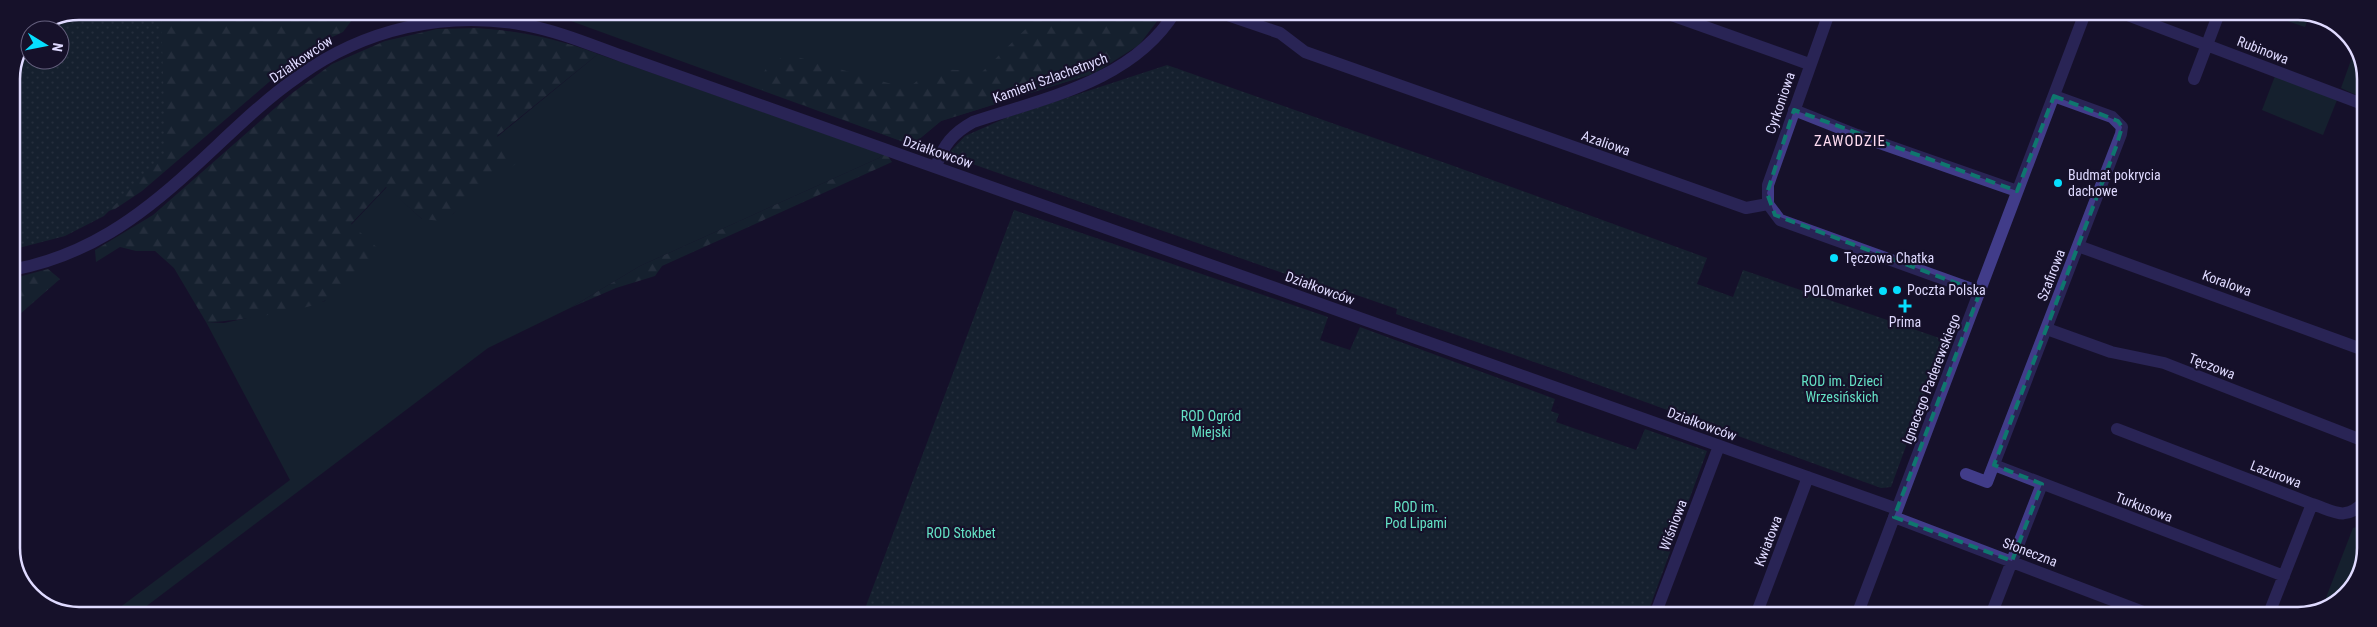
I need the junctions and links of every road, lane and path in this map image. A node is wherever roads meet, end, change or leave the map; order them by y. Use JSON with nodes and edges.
{"nodes":[{"id":1,"x":470,"y":20,"type":"edge"},
{"id":2,"x":470,"y":20,"type":"edge"},
{"id":3,"x":1170,"y":20,"type":"edge"},
{"id":4,"x":1242,"y":20,"type":"edge"},
{"id":5,"x":1686,"y":20,"type":"edge"},
{"id":6,"x":1826,"y":20,"type":"edge"},
{"id":7,"x":2082,"y":20,"type":"edge"},
{"id":8,"x":2141,"y":20,"type":"edge"},
{"id":9,"x":2217,"y":20,"type":"edge"},
{"id":10,"x":2208,"y":45,"type":"junction"},
{"id":11,"x":1809,"y":64,"type":"junction"},
{"id":12,"x":2194,"y":79,"type":"dead end"},
{"id":13,"x":2054,"y":96,"type":"junction"},
{"id":14,"x":2357,"y":102,"type":"edge"},
{"id":15,"x":1794,"y":110,"type":"junction"},
{"id":16,"x":936,"y":167,"type":"junction"},
{"id":17,"x":2018,"y":191,"type":"junction"},
{"id":18,"x":1768,"y":204,"type":"junction"},
{"id":19,"x":2078,"y":246,"type":"junction"},
{"id":20,"x":20,"y":268,"type":"edge"},
{"id":21,"x":1980,"y":292,"type":"junction"},
{"id":22,"x":2047,"y":329,"type":"junction"},
{"id":23,"x":2357,"y":347,"type":"edge"},
{"id":24,"x":2117,"y":429,"type":"dead end"},
{"id":25,"x":2357,"y":437,"type":"edge"},
{"id":26,"x":1719,"y":446,"type":"junction"},
{"id":27,"x":1994,"y":465,"type":"junction"},
{"id":28,"x":1966,"y":474,"type":"dead end"},
{"id":29,"x":1808,"y":477,"type":"junction"},
{"id":30,"x":2042,"y":484,"type":"junction"},
{"id":31,"x":2312,"y":504,"type":"junction"},
{"id":32,"x":2357,"y":509,"type":"edge"},
{"id":33,"x":1896,"y":513,"type":"junction"},
{"id":34,"x":2012,"y":562,"type":"junction"},
{"id":35,"x":2284,"y":576,"type":"junction"},
{"id":36,"x":1658,"y":607,"type":"edge"},
{"id":37,"x":1759,"y":607,"type":"edge"},
{"id":38,"x":1860,"y":607,"type":"edge"},
{"id":39,"x":1997,"y":607,"type":"edge"},
{"id":40,"x":2130,"y":607,"type":"edge"},
{"id":41,"x":2272,"y":607,"type":"edge"}],
"edges":[{"from":1,"to":20,"type":"street","name":"Działkowców"},
{"from":2,"to":16,"type":"street","name":"Działkowców"},
{"from":3,"to":16,"type":"street","name":"Kamieni Szlachetnych"},
{"from":4,"to":18,"type":"street","name":"Azaliowa"},
{"from":5,"to":11,"type":"street"},
{"from":6,"to":11,"type":"street","name":"Cyrkoniowa"},
{"from":7,"to":13,"type":"street","name":"Ignacego Paderewskiego"},
{"from":8,"to":10,"type":"street","name":"Rubinowa"},
{"from":9,"to":10,"type":"street"},
{"from":10,"to":12,"type":"street"},
{"from":10,"to":14,"type":"street","name":"Rubinowa"},
{"from":11,"to":15,"type":"street","name":"Cyrkoniowa"},
{"from":13,"to":17,"type":"street","name":"Ignacego Paderewskiego"},
{"from":13,"to":19,"type":"street","name":"Szafirowa"},
{"from":15,"to":17,"type":"street"},
{"from":15,"to":18,"type":"street","name":"Cyrkoniowa"},
{"from":16,"to":26,"type":"street","name":"Działkowców"},
{"from":17,"to":21,"type":"street","name":"Ignacego Paderewskiego"},
{"from":18,"to":21,"type":"street"},
{"from":19,"to":22,"type":"street","name":"Szafirowa"},
{"from":19,"to":23,"type":"street","name":"Koralowa"},
{"from":21,"to":33,"type":"street","name":"Ignacego Paderewskiego"},
{"from":22,"to":25,"type":"street","name":"Tęczowa"},
{"from":22,"to":27,"type":"street","name":"Szafirowa"},
{"from":24,"to":31,"type":"street","name":"Lazurowa"},
{"from":26,"to":29,"type":"street","name":"Działkowców"},
{"from":26,"to":36,"type":"street","name":"Wiśniowa"},
{"from":27,"to":28,"type":"street","name":"Szafirowa"},
{"from":27,"to":30,"type":"street","name":"Turkusowa"},
{"from":29,"to":33,"type":"street","name":"Działkowców"},
{"from":29,"to":37,"type":"street","name":"Kwiatowa"},
{"from":30,"to":34,"type":"street"},
{"from":30,"to":35,"type":"street","name":"Turkusowa"},
{"from":31,"to":32,"type":"street"},
{"from":31,"to":35,"type":"street","name":"Lazurowa"},
{"from":33,"to":34,"type":"street","name":"Słoneczna"},
{"from":33,"to":38,"type":"street","name":"Ignacego Paderewskiego"},
{"from":34,"to":39,"type":"street"},
{"from":34,"to":40,"type":"street","name":"Słoneczna"},
{"from":35,"to":41,"type":"street","name":"Lazurowa"}]}
